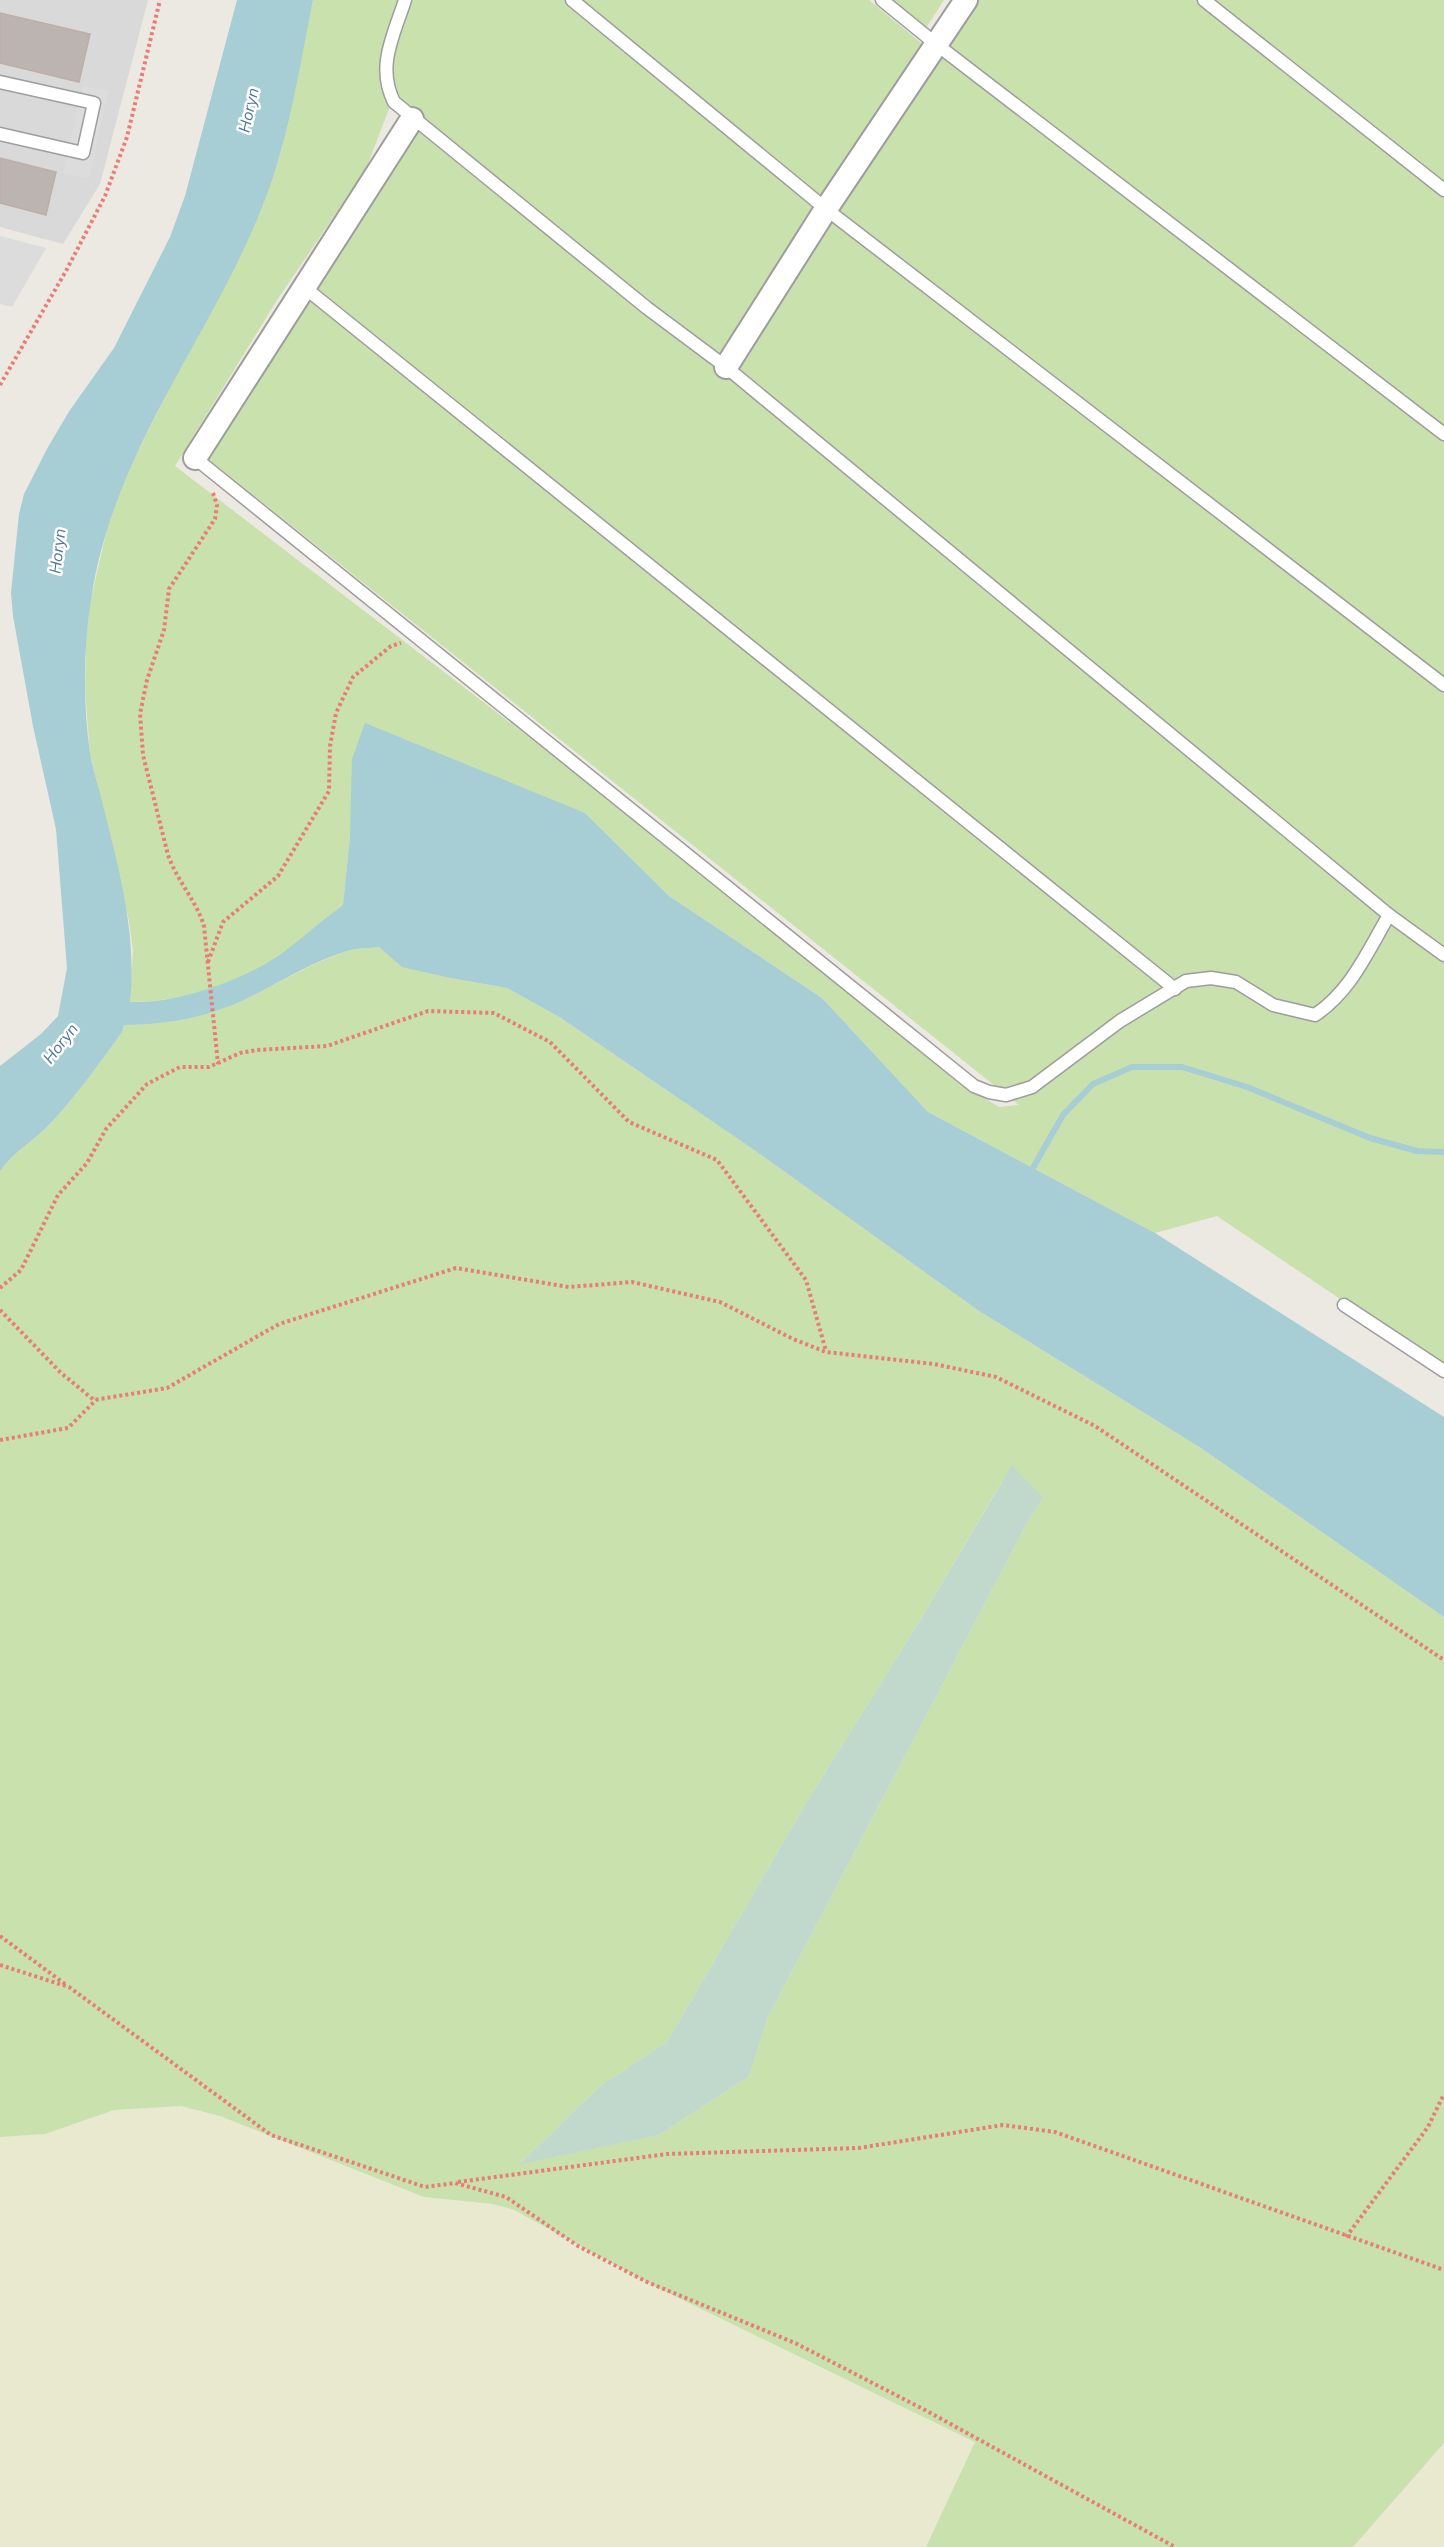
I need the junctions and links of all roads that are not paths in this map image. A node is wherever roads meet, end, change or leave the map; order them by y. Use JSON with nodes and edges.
{"nodes":[{"id":1,"x":405,"y":0,"type":"edge"},
{"id":2,"x":572,"y":0,"type":"edge"},
{"id":3,"x":882,"y":0,"type":"edge"},
{"id":4,"x":966,"y":0,"type":"edge"},
{"id":5,"x":1204,"y":0,"type":"edge"},
{"id":6,"x":936,"y":44,"type":"junction"},
{"id":7,"x":0,"y":82,"type":"edge"},
{"id":8,"x":412,"y":119,"type":"junction"},
{"id":9,"x":0,"y":134,"type":"edge"},
{"id":10,"x":1444,"y":190,"type":"edge"},
{"id":11,"x":826,"y":209,"type":"junction"},
{"id":12,"x":304,"y":287,"type":"junction"},
{"id":13,"x":726,"y":367,"type":"junction"},
{"id":14,"x":1444,"y":434,"type":"edge"},
{"id":15,"x":195,"y":458,"type":"joint"},
{"id":16,"x":1444,"y":685,"type":"edge"},
{"id":17,"x":1389,"y":915,"type":"junction"},
{"id":18,"x":1444,"y":955,"type":"edge"},
{"id":19,"x":1175,"y":989,"type":"junction"},
{"id":20,"x":1344,"y":1305,"type":"dead end"},
{"id":21,"x":1444,"y":1371,"type":"edge"}],
"edges":[{"from":1,"to":8,"type":"lane"},
{"from":2,"to":11,"type":"lane"},
{"from":3,"to":6,"type":"lane"},
{"from":4,"to":6,"type":"street"},
{"from":5,"to":10,"type":"lane"},
{"from":6,"to":11,"type":"street"},
{"from":6,"to":14,"type":"lane"},
{"from":7,"to":9,"type":"lane"},
{"from":8,"to":12,"type":"street"},
{"from":8,"to":13,"type":"lane"},
{"from":11,"to":13,"type":"street"},
{"from":11,"to":16,"type":"lane"},
{"from":12,"to":15,"type":"street"},
{"from":12,"to":19,"type":"lane"},
{"from":13,"to":17,"type":"lane"},
{"from":15,"to":19,"type":"lane"},
{"from":17,"to":18,"type":"lane"},
{"from":17,"to":19,"type":"lane"},
{"from":20,"to":21,"type":"lane"}]}
